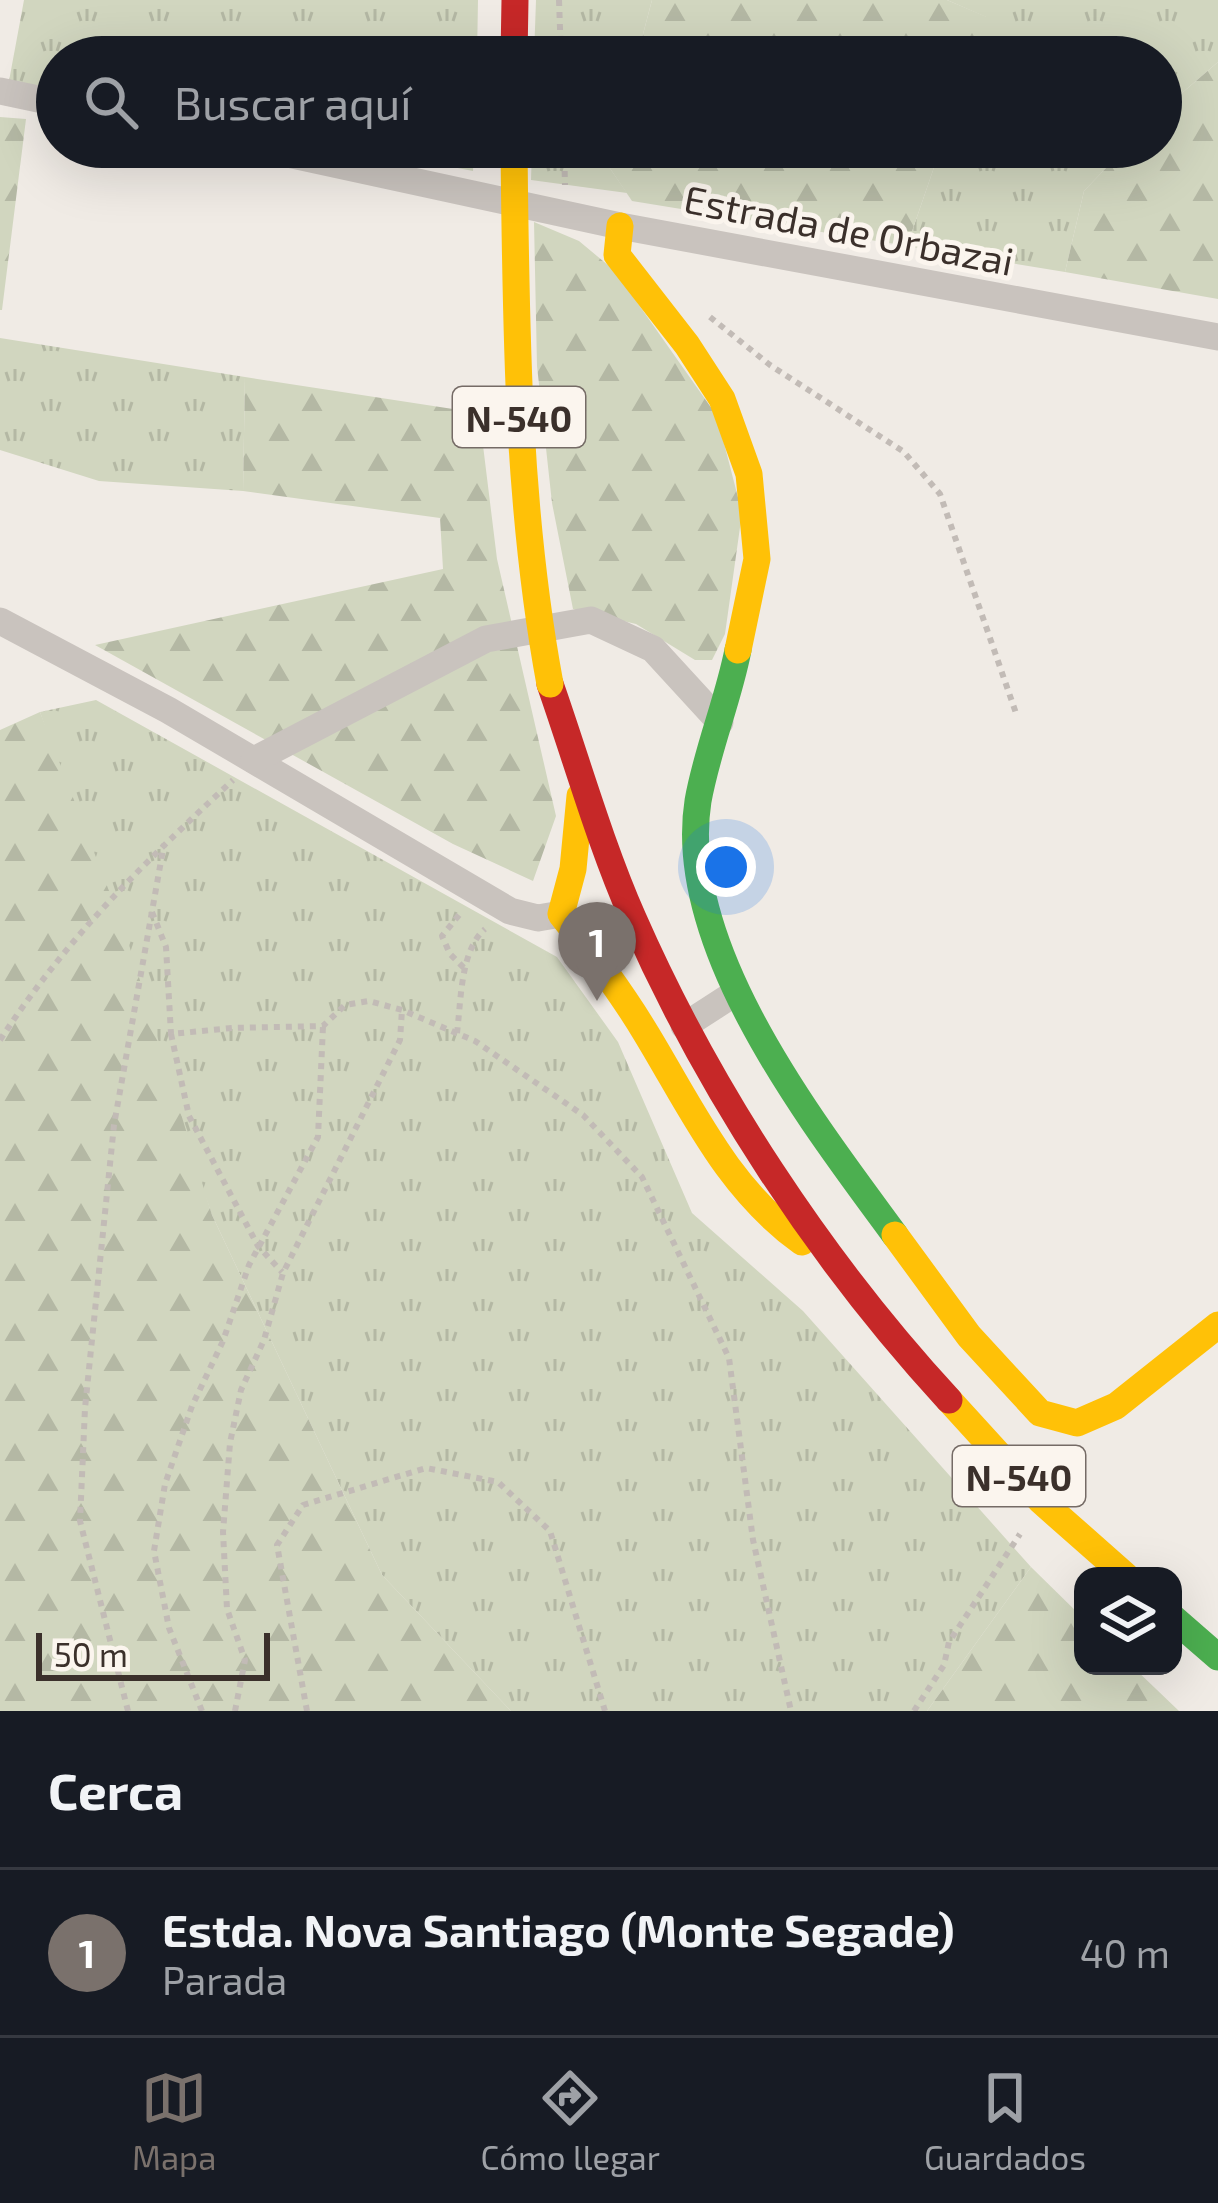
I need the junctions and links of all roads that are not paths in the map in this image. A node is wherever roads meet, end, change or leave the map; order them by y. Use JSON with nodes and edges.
{"nodes":[{"id":1,"x":515,"y":0,"type":"edge"},
{"id":2,"x":514,"y":36,"type":"edge"},
{"id":3,"x":0,"y":91,"type":"edge"},
{"id":4,"x":36,"y":99,"type":"edge"},
{"id":5,"x":353,"y":168,"type":"edge"},
{"id":6,"x":514,"y":168,"type":"edge"},
{"id":7,"x":620,"y":226,"type":"junction"},
{"id":8,"x":1218,"y":337,"type":"edge"},
{"id":9,"x":0,"y":621,"type":"edge"},
{"id":10,"x":719,"y":722,"type":"junction"},
{"id":11,"x":254,"y":760,"type":"junction"},
{"id":12,"x":580,"y":779,"type":"junction"},
{"id":13,"x":562,"y":914,"type":"junction"},
{"id":14,"x":735,"y":992,"type":"junction"},
{"id":15,"x":684,"y":1026,"type":"junction"},
{"id":16,"x":826,"y":1257,"type":"junction"},
{"id":17,"x":1218,"y":1325,"type":"edge"},
{"id":18,"x":944,"y":1352,"type":"junction"},
{"id":19,"x":1116,"y":1567,"type":"edge"},
{"id":20,"x":1182,"y":1626,"type":"edge"},
{"id":21,"x":1218,"y":1658,"type":"edge"}],
"edges":[{"from":1,"to":2,"type":"main road"},
{"from":3,"to":4,"type":"street"},
{"from":5,"to":7,"type":"street","name":"Estrada de Orbazai"},
{"from":6,"to":12,"type":"main road","number":"N-540","bridge":true},
{"from":7,"to":8,"type":"street","name":"Estrada de Orbazai"},
{"from":7,"to":10,"type":"main road"},
{"from":9,"to":11,"type":"street"},
{"from":10,"to":11,"type":"street"},
{"from":10,"to":14,"type":"main road"},
{"from":11,"to":13,"type":"street"},
{"from":12,"to":13,"type":"main road"},
{"from":12,"to":15,"type":"main road","number":"N-540"},
{"from":13,"to":16,"type":"main road"},
{"from":14,"to":15,"type":"street"},
{"from":14,"to":18,"type":"main road"},
{"from":15,"to":16,"type":"main road","number":"N-540"},
{"from":16,"to":18,"type":"main road","number":"N-540"},
{"from":17,"to":18,"type":"main road"},
{"from":18,"to":19,"type":"main road","number":"N-540"},
{"from":20,"to":21,"type":"main road"}]}
